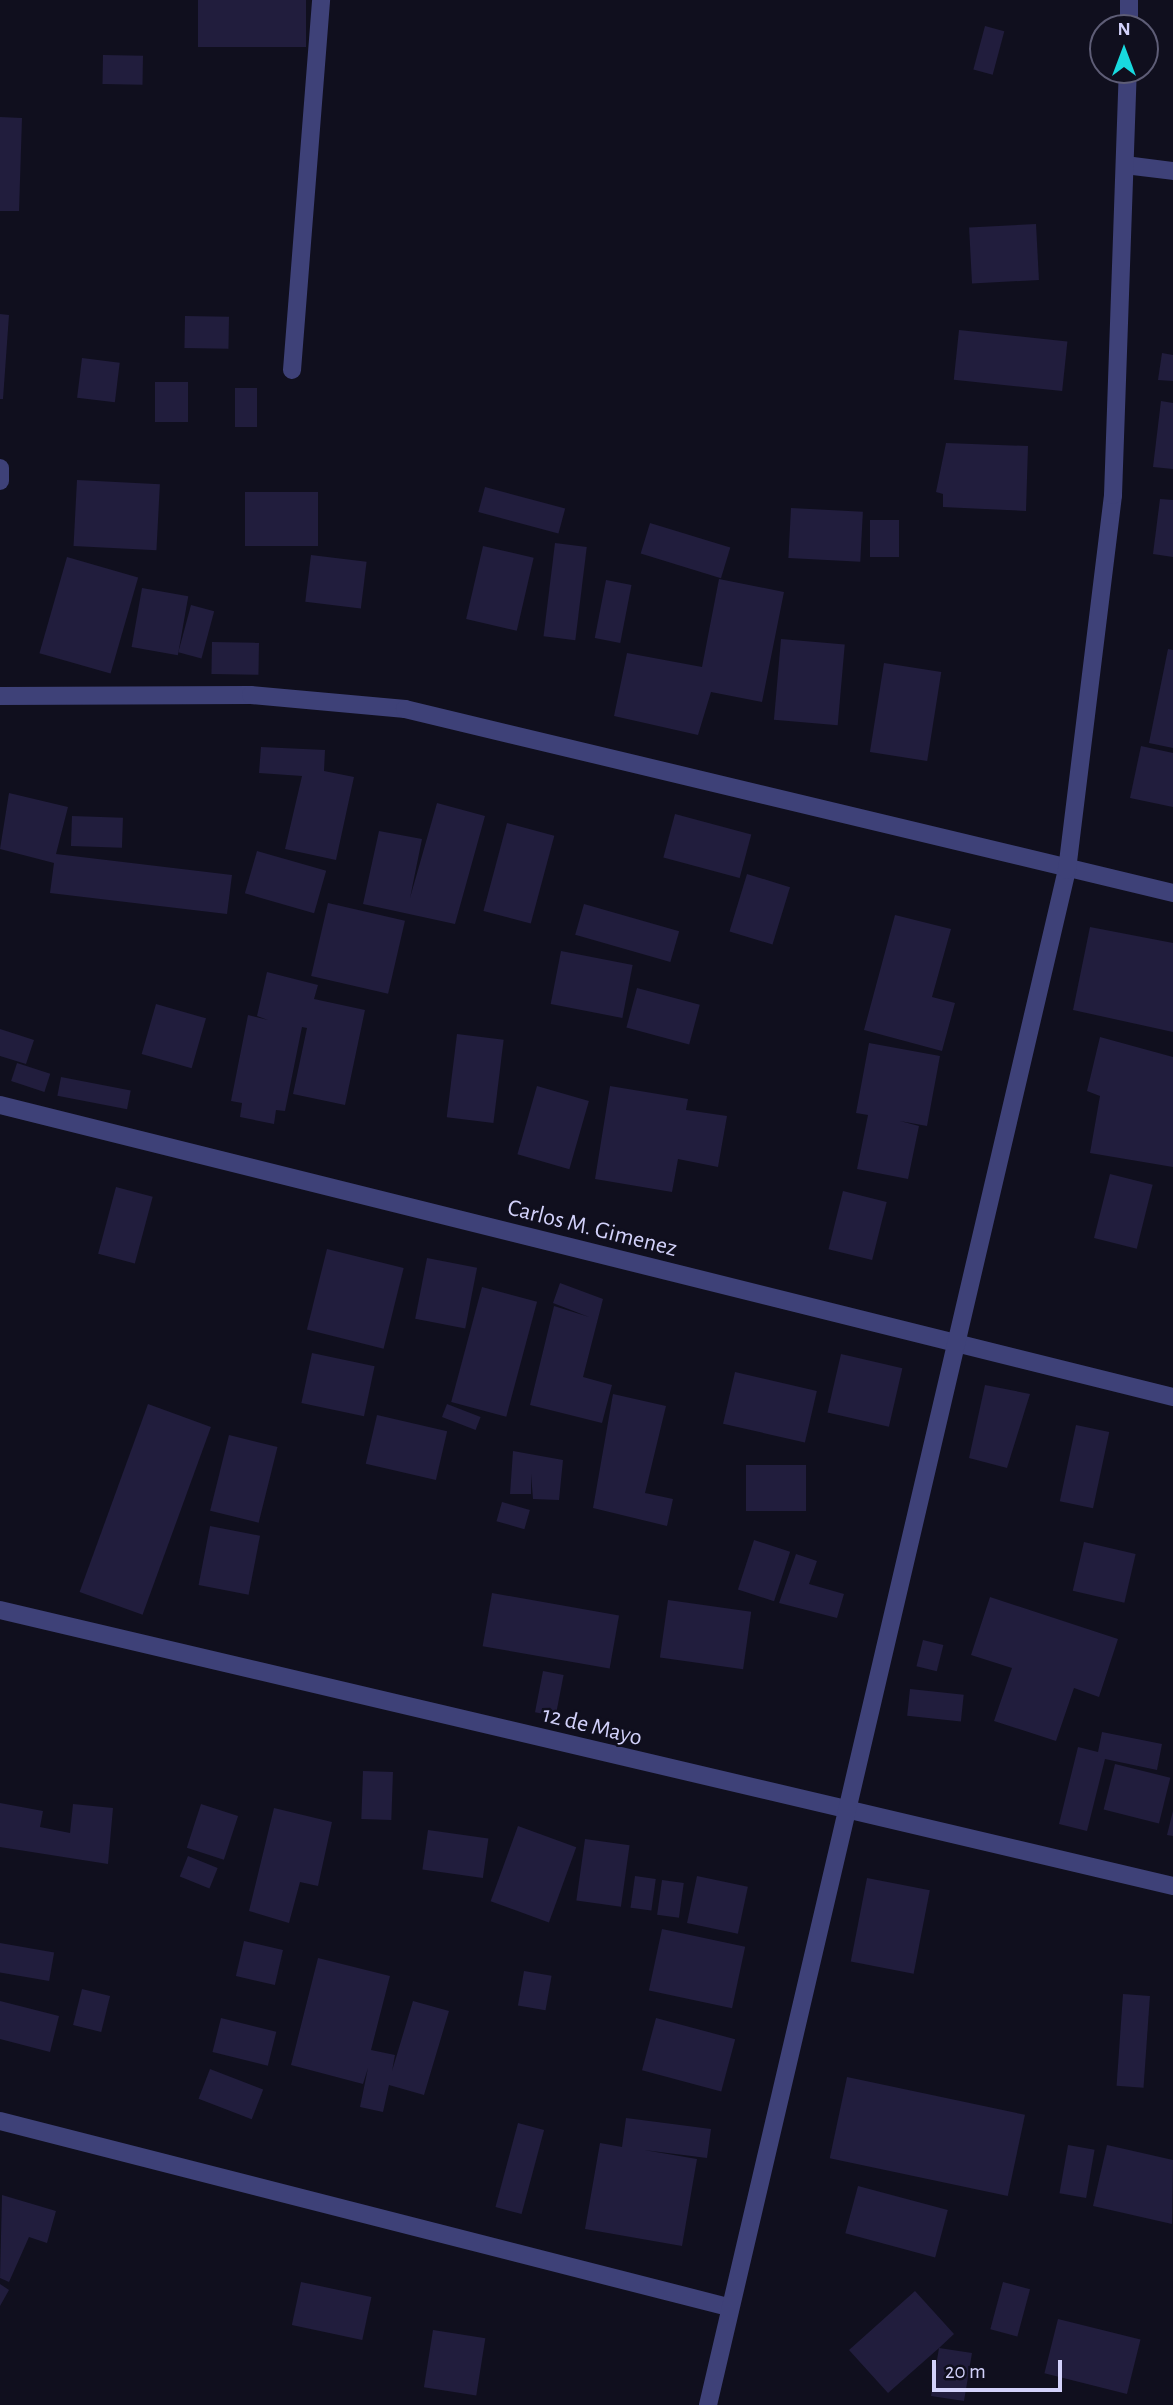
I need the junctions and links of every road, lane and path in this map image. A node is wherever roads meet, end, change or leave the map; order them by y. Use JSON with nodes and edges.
{"nodes":[{"id":1,"x":321,"y":0,"type":"edge"},
{"id":2,"x":1128,"y":84,"type":"edge"},
{"id":3,"x":1125,"y":166,"type":"junction"},
{"id":4,"x":1173,"y":172,"type":"edge"},
{"id":5,"x":292,"y":370,"type":"dead end"},
{"id":6,"x":0,"y":468,"type":"edge"},
{"id":7,"x":0,"y":481,"type":"edge"},
{"id":8,"x":0,"y":696,"type":"edge"},
{"id":9,"x":1067,"y":870,"type":"junction"},
{"id":10,"x":1173,"y":893,"type":"edge"},
{"id":11,"x":0,"y":1105,"type":"edge"},
{"id":12,"x":955,"y":1346,"type":"junction"},
{"id":13,"x":1173,"y":1397,"type":"edge"},
{"id":14,"x":0,"y":1610,"type":"edge"},
{"id":15,"x":846,"y":1813,"type":"junction"},
{"id":16,"x":1173,"y":1886,"type":"edge"},
{"id":17,"x":0,"y":2121,"type":"edge"},
{"id":18,"x":728,"y":2307,"type":"junction"},
{"id":19,"x":708,"y":2405,"type":"edge"}],
"edges":[{"from":1,"to":5,"type":"street"},
{"from":2,"to":3,"type":"street"},
{"from":3,"to":4,"type":"street"},
{"from":3,"to":9,"type":"street"},
{"from":6,"to":7,"type":"street"},
{"from":8,"to":9,"type":"street"},
{"from":9,"to":10,"type":"street"},
{"from":9,"to":12,"type":"street"},
{"from":11,"to":12,"type":"street","name":"Carlos M. Gimenez"},
{"from":12,"to":13,"type":"street","name":"Carlos M. Gimenez"},
{"from":12,"to":15,"type":"street"},
{"from":14,"to":15,"type":"street","name":"12 de Mayo"},
{"from":15,"to":16,"type":"street","name":"12 de Mayo"},
{"from":15,"to":18,"type":"street"},
{"from":17,"to":18,"type":"street"},
{"from":18,"to":19,"type":"street"}]}
